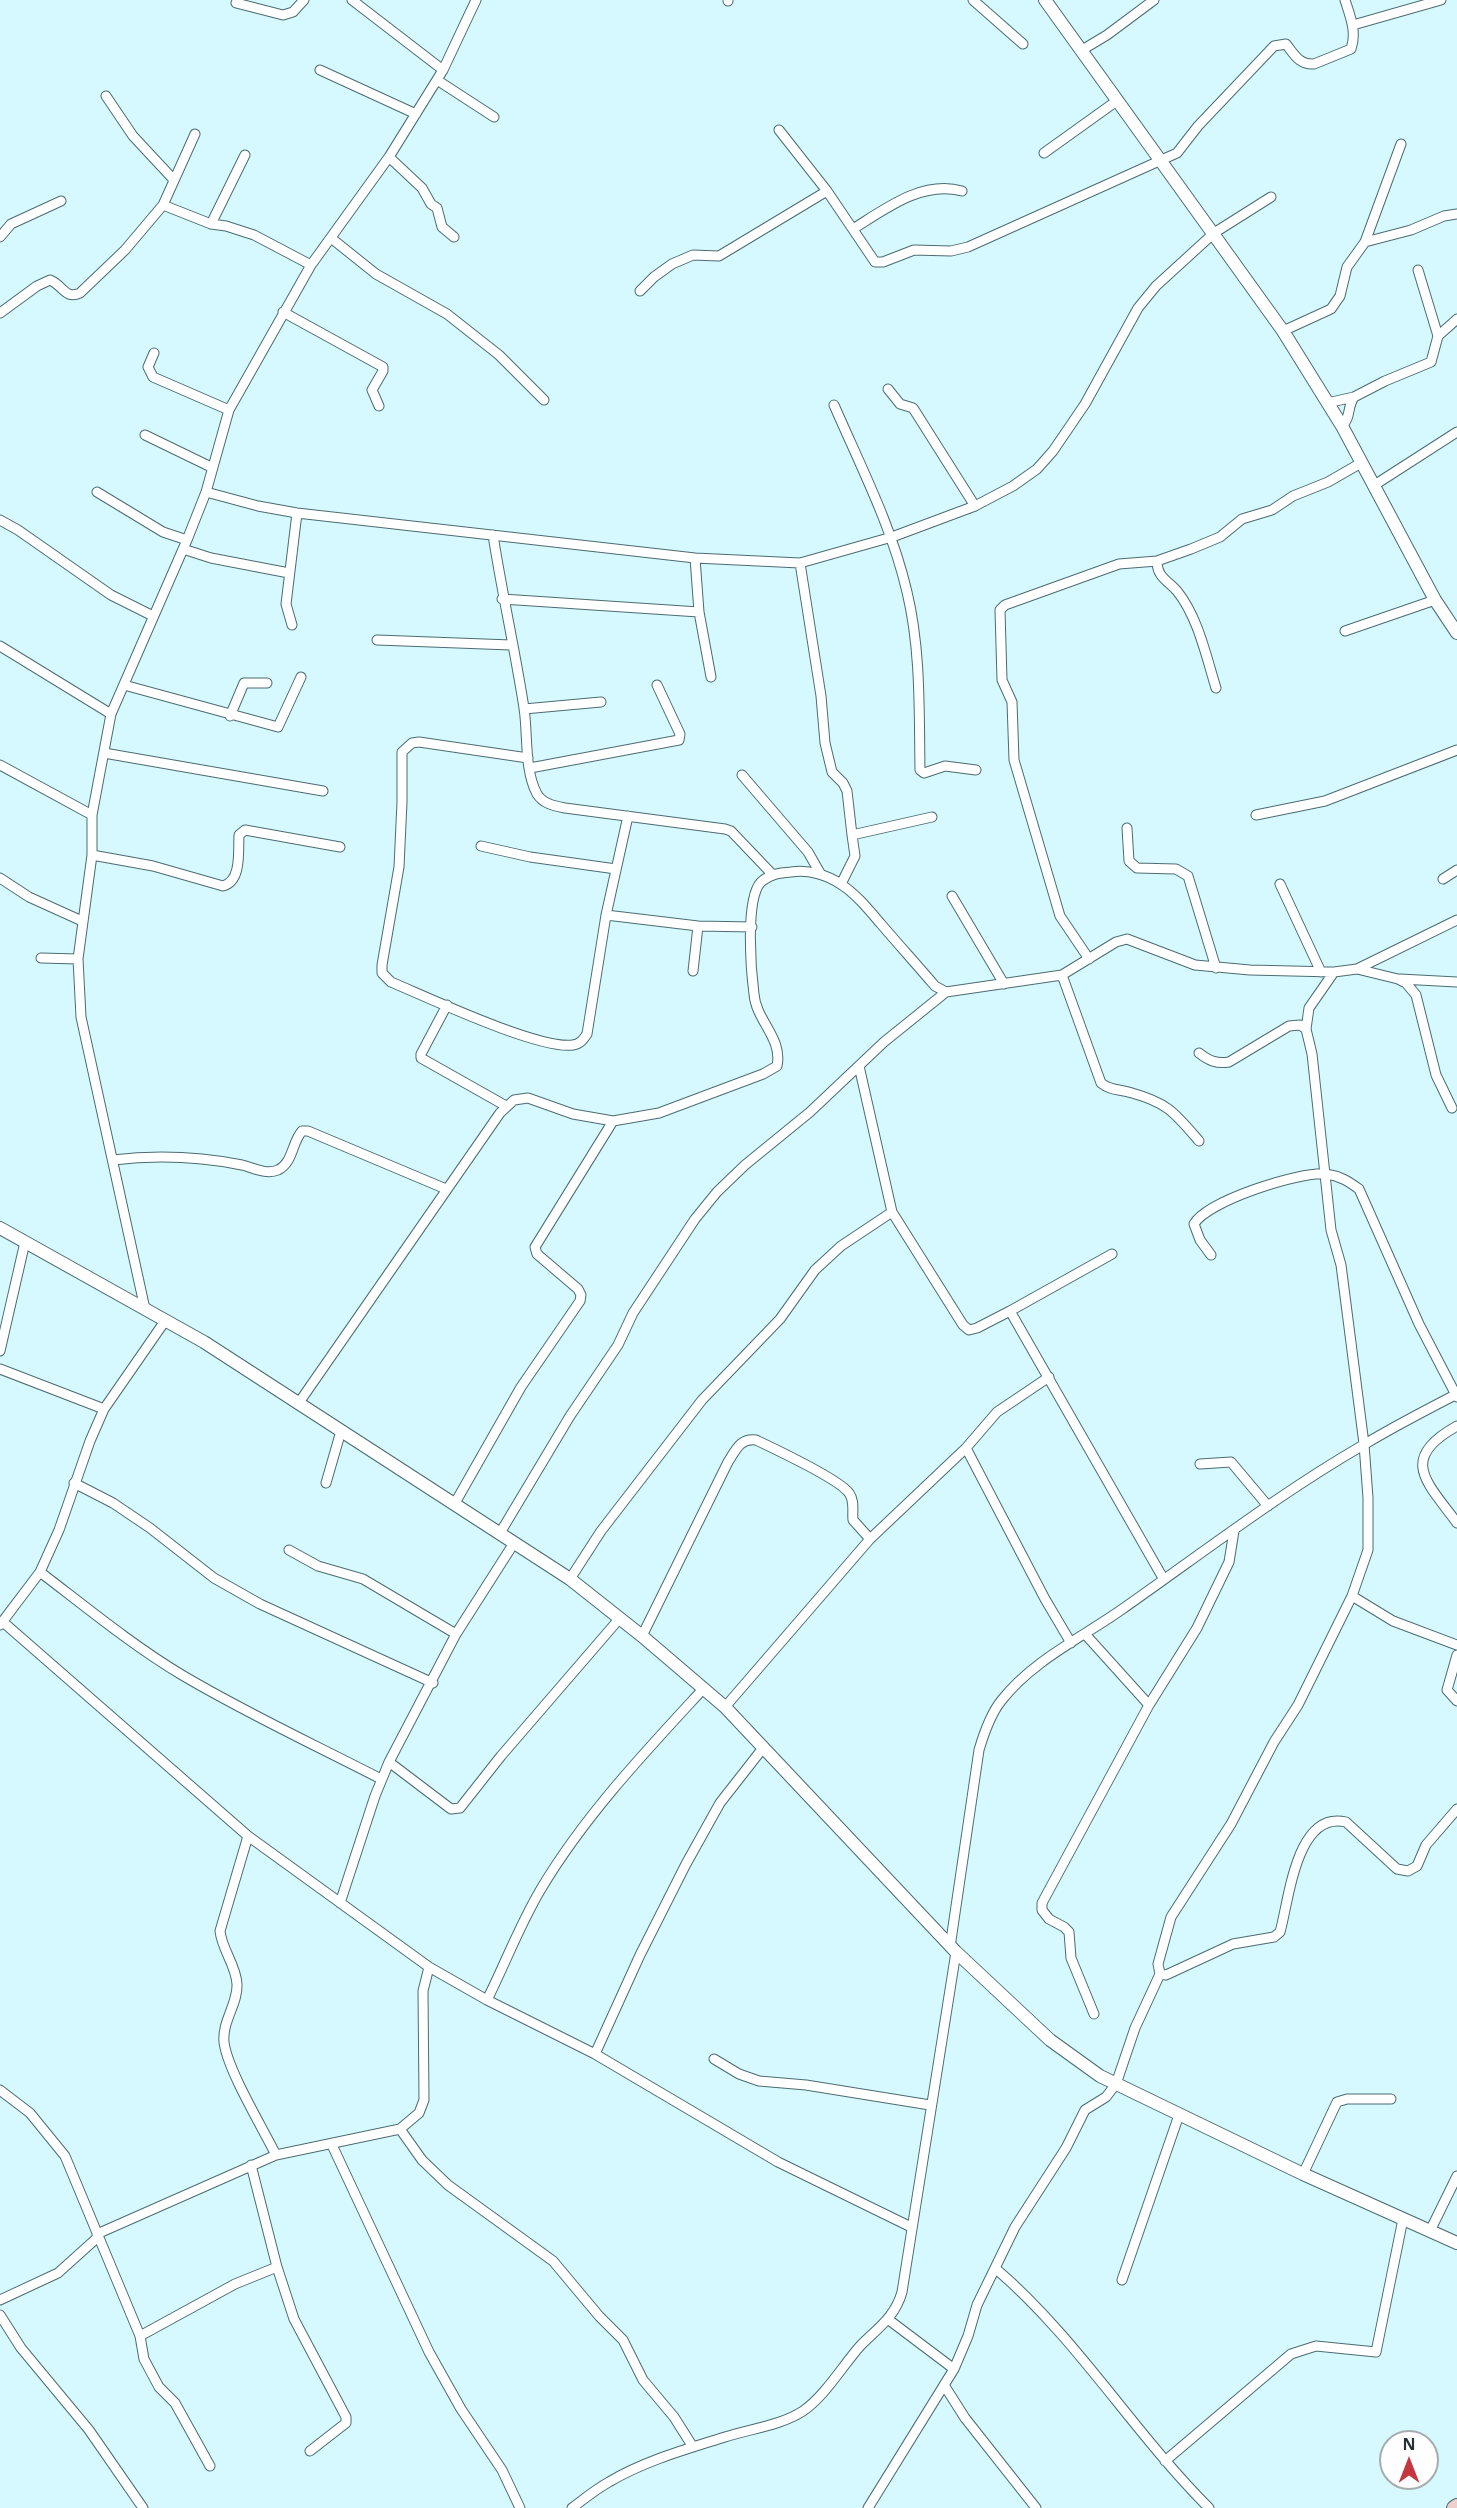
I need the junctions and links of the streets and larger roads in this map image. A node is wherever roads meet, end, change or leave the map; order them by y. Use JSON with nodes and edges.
{"nodes":[{"id":1,"x":304,"y":0,"type":"edge"},
{"id":2,"x":352,"y":0,"type":"edge"},
{"id":3,"x":476,"y":0,"type":"edge"},
{"id":4,"x":973,"y":0,"type":"edge"},
{"id":5,"x":1045,"y":0,"type":"edge"},
{"id":6,"x":1154,"y":0,"type":"edge"},
{"id":7,"x":1345,"y":0,"type":"edge"},
{"id":8,"x":1441,"y":0,"type":"edge"},
{"id":9,"x":236,"y":3,"type":"dead end"},
{"id":10,"x":1353,"y":24,"type":"junction"},
{"id":11,"x":1023,"y":44,"type":"dead end"},
{"id":12,"x":1082,"y":50,"type":"junction"},
{"id":13,"x":320,"y":70,"type":"dead end"},
{"id":14,"x":443,"y":70,"type":"junction"},
{"id":15,"x":437,"y":80,"type":"junction"},
{"id":16,"x":106,"y":96,"type":"dead end"},
{"id":17,"x":1118,"y":100,"type":"junction"},
{"id":18,"x":416,"y":114,"type":"junction"},
{"id":19,"x":494,"y":117,"type":"dead end"},
{"id":20,"x":779,"y":130,"type":"dead end"},
{"id":21,"x":195,"y":134,"type":"dead end"},
{"id":22,"x":1401,"y":144,"type":"dead end"},
{"id":23,"x":1044,"y":153,"type":"dead end"},
{"id":24,"x":245,"y":155,"type":"dead end"},
{"id":25,"x":389,"y":157,"type":"junction"},
{"id":26,"x":1158,"y":161,"type":"junction"},
{"id":27,"x":174,"y":180,"type":"junction"},
{"id":28,"x":962,"y":191,"type":"dead end"},
{"id":29,"x":827,"y":192,"type":"junction"},
{"id":30,"x":1271,"y":197,"type":"dead end"},
{"id":31,"x":61,"y":201,"type":"dead end"},
{"id":32,"x":163,"y":205,"type":"junction"},
{"id":33,"x":1457,"y":214,"type":"edge"},
{"id":34,"x":211,"y":224,"type":"junction"},
{"id":35,"x":853,"y":229,"type":"junction"},
{"id":36,"x":1214,"y":233,"type":"junction"},
{"id":37,"x":0,"y":237,"type":"edge"},
{"id":38,"x":454,"y":237,"type":"dead end"},
{"id":39,"x":331,"y":238,"type":"junction"},
{"id":40,"x":1365,"y":242,"type":"junction"},
{"id":41,"x":311,"y":265,"type":"junction"},
{"id":42,"x":1418,"y":270,"type":"dead end"},
{"id":43,"x":640,"y":291,"type":"dead end"},
{"id":44,"x":283,"y":312,"type":"junction"},
{"id":45,"x":0,"y":313,"type":"edge"},
{"id":46,"x":1457,"y":319,"type":"edge"},
{"id":47,"x":1282,"y":331,"type":"junction"},
{"id":48,"x":1438,"y":336,"type":"junction"},
{"id":49,"x":154,"y":353,"type":"dead end"},
{"id":50,"x":888,"y":389,"type":"dead end"},
{"id":51,"x":1354,"y":397,"type":"junction"},
{"id":52,"x":544,"y":400,"type":"dead end"},
{"id":53,"x":1327,"y":403,"type":"junction"},
{"id":54,"x":834,"y":405,"type":"dead end"},
{"id":55,"x":379,"y":406,"type":"dead end"},
{"id":56,"x":230,"y":410,"type":"junction"},
{"id":57,"x":1342,"y":426,"type":"junction"},
{"id":58,"x":1457,"y":432,"type":"edge"},
{"id":59,"x":145,"y":435,"type":"dead end"},
{"id":60,"x":1360,"y":463,"type":"junction"},
{"id":61,"x":211,"y":467,"type":"junction"},
{"id":62,"x":1373,"y":486,"type":"junction"},
{"id":63,"x":97,"y":492,"type":"dead end"},
{"id":64,"x":206,"y":492,"type":"junction"},
{"id":65,"x":975,"y":506,"type":"junction"},
{"id":66,"x":297,"y":513,"type":"junction"},
{"id":67,"x":0,"y":520,"type":"edge"},
{"id":68,"x":493,"y":535,"type":"junction"},
{"id":69,"x":892,"y":537,"type":"junction"},
{"id":70,"x":185,"y":544,"type":"junction"},
{"id":71,"x":695,"y":558,"type":"junction"},
{"id":72,"x":1157,"y":561,"type":"junction"},
{"id":73,"x":800,"y":563,"type":"junction"},
{"id":74,"x":289,"y":573,"type":"junction"},
{"id":75,"x":502,"y":598,"type":"junction"},
{"id":76,"x":1435,"y":600,"type":"junction"},
{"id":77,"x":699,"y":612,"type":"junction"},
{"id":78,"x":153,"y":616,"type":"junction"},
{"id":79,"x":292,"y":625,"type":"dead end"},
{"id":80,"x":1345,"y":631,"type":"dead end"},
{"id":81,"x":1457,"y":633,"type":"edge"},
{"id":82,"x":378,"y":639,"type":"dead end"},
{"id":83,"x":511,"y":645,"type":"junction"},
{"id":84,"x":0,"y":646,"type":"edge"},
{"id":85,"x":711,"y":676,"type":"dead end"},
{"id":86,"x":301,"y":677,"type":"dead end"},
{"id":87,"x":267,"y":682,"type":"dead end"},
{"id":88,"x":124,"y":685,"type":"junction"},
{"id":89,"x":657,"y":685,"type":"dead end"},
{"id":90,"x":1216,"y":688,"type":"dead end"},
{"id":91,"x":601,"y":702,"type":"dead end"},
{"id":92,"x":524,"y":709,"type":"junction"},
{"id":93,"x":111,"y":714,"type":"junction"},
{"id":94,"x":230,"y":716,"type":"junction"},
{"id":95,"x":1457,"y":750,"type":"edge"},
{"id":96,"x":104,"y":753,"type":"junction"},
{"id":97,"x":529,"y":763,"type":"junction"},
{"id":98,"x":0,"y":765,"type":"edge"},
{"id":99,"x":976,"y":770,"type":"dead end"},
{"id":100,"x":742,"y":775,"type":"dead end"},
{"id":101,"x":323,"y":791,"type":"dead end"},
{"id":102,"x":92,"y":815,"type":"junction"},
{"id":103,"x":1256,"y":815,"type":"dead end"},
{"id":104,"x":628,"y":816,"type":"junction"},
{"id":105,"x":932,"y":817,"type":"dead end"},
{"id":106,"x":1127,"y":828,"type":"dead end"},
{"id":107,"x":852,"y":835,"type":"junction"},
{"id":108,"x":481,"y":846,"type":"dead end"},
{"id":109,"x":340,"y":847,"type":"dead end"},
{"id":110,"x":92,"y":855,"type":"junction"},
{"id":111,"x":616,"y":868,"type":"junction"},
{"id":112,"x":1457,"y":870,"type":"edge"},
{"id":113,"x":820,"y":873,"type":"junction"},
{"id":114,"x":772,"y":874,"type":"junction"},
{"id":115,"x":0,"y":878,"type":"edge"},
{"id":116,"x":1443,"y":879,"type":"dead end"},
{"id":117,"x":841,"y":884,"type":"junction"},
{"id":118,"x":1280,"y":884,"type":"dead end"},
{"id":119,"x":952,"y":896,"type":"dead end"},
{"id":120,"x":606,"y":915,"type":"junction"},
{"id":121,"x":1457,"y":920,"type":"edge"},
{"id":122,"x":82,"y":921,"type":"junction"},
{"id":123,"x":698,"y":926,"type":"junction"},
{"id":124,"x":752,"y":927,"type":"junction"},
{"id":125,"x":41,"y":958,"type":"dead end"},
{"id":126,"x":78,"y":959,"type":"junction"},
{"id":127,"x":1089,"y":959,"type":"junction"},
{"id":128,"x":1216,"y":968,"type":"junction"},
{"id":129,"x":1357,"y":969,"type":"junction"},
{"id":130,"x":693,"y":971,"type":"dead end"},
{"id":131,"x":1320,"y":972,"type":"junction"},
{"id":132,"x":1334,"y":972,"type":"junction"},
{"id":133,"x":1062,"y":975,"type":"junction"},
{"id":134,"x":1398,"y":979,"type":"junction"},
{"id":135,"x":1457,"y":982,"type":"edge"},
{"id":136,"x":1004,"y":984,"type":"junction"},
{"id":137,"x":946,"y":992,"type":"junction"},
{"id":138,"x":447,"y":1005,"type":"junction"},
{"id":139,"x":1306,"y":1029,"type":"junction"},
{"id":140,"x":1199,"y":1053,"type":"dead end"},
{"id":141,"x":859,"y":1066,"type":"junction"},
{"id":142,"x":506,"y":1106,"type":"junction"},
{"id":143,"x":1452,"y":1108,"type":"dead end"},
{"id":144,"x":613,"y":1121,"type":"junction"},
{"id":145,"x":1199,"y":1142,"type":"dead end"},
{"id":146,"x":113,"y":1161,"type":"junction"},
{"id":147,"x":1324,"y":1174,"type":"junction"},
{"id":148,"x":446,"y":1189,"type":"junction"},
{"id":149,"x":892,"y":1212,"type":"junction"},
{"id":150,"x":0,"y":1228,"type":"edge"},
{"id":151,"x":25,"y":1242,"type":"junction"},
{"id":152,"x":1112,"y":1254,"type":"dead end"},
{"id":153,"x":1211,"y":1255,"type":"dead end"},
{"id":154,"x":146,"y":1310,"type":"junction"},
{"id":155,"x":1010,"y":1311,"type":"junction"},
{"id":156,"x":165,"y":1321,"type":"junction"},
{"id":157,"x":0,"y":1351,"type":"edge"},
{"id":158,"x":0,"y":1369,"type":"edge"},
{"id":159,"x":1049,"y":1377,"type":"junction"},
{"id":160,"x":1457,"y":1395,"type":"edge"},
{"id":161,"x":298,"y":1404,"type":"junction"},
{"id":162,"x":104,"y":1409,"type":"junction"},
{"id":163,"x":1457,"y":1426,"type":"edge"},
{"id":164,"x":341,"y":1431,"type":"junction"},
{"id":165,"x":1364,"y":1444,"type":"junction"},
{"id":166,"x":966,"y":1448,"type":"junction"},
{"id":167,"x":1200,"y":1464,"type":"dead end"},
{"id":168,"x":74,"y":1483,"type":"junction"},
{"id":169,"x":326,"y":1483,"type":"dead end"},
{"id":170,"x":455,"y":1503,"type":"junction"},
{"id":171,"x":1268,"y":1506,"type":"junction"},
{"id":172,"x":1457,"y":1523,"type":"edge"},
{"id":173,"x":1234,"y":1531,"type":"junction"},
{"id":174,"x":500,"y":1533,"type":"junction"},
{"id":175,"x":870,"y":1539,"type":"junction"},
{"id":176,"x":514,"y":1543,"type":"junction"},
{"id":177,"x":289,"y":1550,"type":"dead end"},
{"id":178,"x":40,"y":1572,"type":"junction"},
{"id":179,"x":1164,"y":1578,"type":"junction"},
{"id":180,"x":570,"y":1579,"type":"junction"},
{"id":181,"x":1352,"y":1596,"type":"junction"},
{"id":182,"x":620,"y":1618,"type":"junction"},
{"id":183,"x":2,"y":1623,"type":"edge"},
{"id":184,"x":456,"y":1634,"type":"junction"},
{"id":185,"x":1085,"y":1634,"type":"junction"},
{"id":186,"x":642,"y":1636,"type":"junction"},
{"id":187,"x":1071,"y":1643,"type":"junction"},
{"id":188,"x":1457,"y":1646,"type":"edge"},
{"id":189,"x":1457,"y":1655,"type":"edge"},
{"id":190,"x":433,"y":1683,"type":"junction"},
{"id":191,"x":704,"y":1688,"type":"junction"},
{"id":192,"x":1457,"y":1701,"type":"edge"},
{"id":193,"x":1149,"y":1705,"type":"junction"},
{"id":194,"x":725,"y":1707,"type":"junction"},
{"id":195,"x":763,"y":1748,"type":"junction"},
{"id":196,"x":389,"y":1762,"type":"junction"},
{"id":197,"x":381,"y":1779,"type":"junction"},
{"id":198,"x":1457,"y":1809,"type":"edge"},
{"id":199,"x":248,"y":1836,"type":"junction"},
{"id":200,"x":340,"y":1903,"type":"junction"},
{"id":201,"x":953,"y":1950,"type":"junction"},
{"id":202,"x":429,"y":1967,"type":"junction"},
{"id":203,"x":1160,"y":1974,"type":"junction"},
{"id":204,"x":487,"y":2000,"type":"junction"},
{"id":205,"x":1095,"y":2014,"type":"dead end"},
{"id":206,"x":595,"y":2054,"type":"junction"},
{"id":207,"x":714,"y":2059,"type":"dead end"},
{"id":208,"x":1116,"y":2084,"type":"junction"},
{"id":209,"x":0,"y":2090,"type":"edge"},
{"id":210,"x":1391,"y":2099,"type":"dead end"},
{"id":211,"x":930,"y":2105,"type":"junction"},
{"id":212,"x":1179,"y":2115,"type":"junction"},
{"id":213,"x":400,"y":2130,"type":"junction"},
{"id":214,"x":332,"y":2145,"type":"junction"},
{"id":215,"x":276,"y":2155,"type":"junction"},
{"id":216,"x":251,"y":2165,"type":"junction"},
{"id":217,"x":1303,"y":2174,"type":"junction"},
{"id":218,"x":1457,"y":2176,"type":"edge"},
{"id":219,"x":1403,"y":2218,"type":"junction"},
{"id":220,"x":911,"y":2227,"type":"junction"},
{"id":221,"x":1430,"y":2231,"type":"junction"},
{"id":222,"x":97,"y":2236,"type":"junction"},
{"id":223,"x":1457,"y":2243,"type":"edge"},
{"id":224,"x":277,"y":2266,"type":"junction"},
{"id":225,"x":995,"y":2268,"type":"junction"},
{"id":226,"x":1122,"y":2280,"type":"dead end"},
{"id":227,"x":0,"y":2300,"type":"edge"},
{"id":228,"x":0,"y":2315,"type":"edge"},
{"id":229,"x":889,"y":2320,"type":"junction"},
{"id":230,"x":140,"y":2336,"type":"junction"},
{"id":231,"x":954,"y":2368,"type":"junction"},
{"id":232,"x":944,"y":2385,"type":"junction"},
{"id":233,"x":693,"y":2447,"type":"junction"},
{"id":234,"x":310,"y":2451,"type":"dead end"},
{"id":235,"x":1165,"y":2461,"type":"junction"},
{"id":236,"x":210,"y":2466,"type":"dead end"},
{"id":237,"x":144,"y":2508,"type":"edge"},
{"id":238,"x":520,"y":2508,"type":"edge"},
{"id":239,"x":572,"y":2508,"type":"edge"},
{"id":240,"x":868,"y":2508,"type":"edge"},
{"id":241,"x":1036,"y":2508,"type":"edge"},
{"id":242,"x":1209,"y":2508,"type":"edge"}],
"edges":[{"from":1,"to":9,"type":"street"},
{"from":2,"to":14,"type":"street"},
{"from":3,"to":14,"type":"street"},
{"from":4,"to":11,"type":"street"},
{"from":5,"to":12,"type":"street"},
{"from":6,"to":12,"type":"street"},
{"from":7,"to":10,"type":"street"},
{"from":8,"to":10,"type":"street"},
{"from":10,"to":26,"type":"street"},
{"from":12,"to":17,"type":"street"},
{"from":13,"to":18,"type":"street"},
{"from":14,"to":15,"type":"street"},
{"from":15,"to":18,"type":"street"},
{"from":15,"to":19,"type":"street"},
{"from":16,"to":27,"type":"street"},
{"from":17,"to":23,"type":"street"},
{"from":17,"to":26,"type":"street"},
{"from":18,"to":25,"type":"street"},
{"from":20,"to":29,"type":"street"},
{"from":21,"to":27,"type":"street"},
{"from":22,"to":40,"type":"street"},
{"from":24,"to":34,"type":"street"},
{"from":25,"to":38,"type":"street"},
{"from":25,"to":39,"type":"street"},
{"from":26,"to":35,"type":"street"},
{"from":26,"to":36,"type":"street"},
{"from":27,"to":32,"type":"street"},
{"from":28,"to":35,"type":"street"},
{"from":29,"to":35,"type":"street"},
{"from":29,"to":43,"type":"street"},
{"from":30,"to":36,"type":"street"},
{"from":31,"to":37,"type":"street"},
{"from":32,"to":34,"type":"street"},
{"from":32,"to":45,"type":"street"},
{"from":33,"to":40,"type":"street"},
{"from":34,"to":41,"type":"street"},
{"from":36,"to":47,"type":"street"},
{"from":36,"to":65,"type":"street"},
{"from":39,"to":41,"type":"street"},
{"from":39,"to":52,"type":"street"},
{"from":40,"to":47,"type":"street"},
{"from":41,"to":44,"type":"street"},
{"from":42,"to":48,"type":"street"},
{"from":44,"to":55,"type":"street"},
{"from":44,"to":56,"type":"street"},
{"from":46,"to":48,"type":"street"},
{"from":47,"to":53,"type":"street"},
{"from":48,"to":51,"type":"street"},
{"from":49,"to":56,"type":"street"},
{"from":50,"to":65,"type":"street"},
{"from":51,"to":53,"type":"street"},
{"from":51,"to":57,"type":"street"},
{"from":53,"to":57,"type":"street"},
{"from":54,"to":69,"type":"street"},
{"from":56,"to":61,"type":"street"},
{"from":57,"to":60,"type":"street"},
{"from":58,"to":62,"type":"street"},
{"from":59,"to":61,"type":"street"},
{"from":60,"to":62,"type":"street"},
{"from":60,"to":72,"type":"street"},
{"from":61,"to":64,"type":"street"},
{"from":62,"to":76,"type":"street"},
{"from":63,"to":70,"type":"street"},
{"from":64,"to":66,"type":"street"},
{"from":64,"to":70,"type":"street"},
{"from":65,"to":69,"type":"street"},
{"from":66,"to":68,"type":"street"},
{"from":66,"to":74,"type":"street"},
{"from":67,"to":78,"type":"street"},
{"from":68,"to":71,"type":"street"},
{"from":68,"to":75,"type":"street"},
{"from":69,"to":73,"type":"street"},
{"from":69,"to":99,"type":"street"},
{"from":70,"to":74,"type":"street"},
{"from":70,"to":78,"type":"street"},
{"from":71,"to":73,"type":"street"},
{"from":71,"to":77,"type":"street"},
{"from":72,"to":90,"type":"street"},
{"from":72,"to":127,"type":"street"},
{"from":73,"to":107,"type":"street"},
{"from":74,"to":79,"type":"street"},
{"from":75,"to":77,"type":"street"},
{"from":75,"to":83,"type":"street"},
{"from":76,"to":80,"type":"street"},
{"from":76,"to":81,"type":"street"},
{"from":77,"to":85,"type":"street"},
{"from":78,"to":88,"type":"street"},
{"from":82,"to":83,"type":"street"},
{"from":83,"to":92,"type":"street"},
{"from":84,"to":93,"type":"street"},
{"from":86,"to":94,"type":"street"},
{"from":87,"to":94,"type":"street"},
{"from":88,"to":93,"type":"street"},
{"from":88,"to":94,"type":"street"},
{"from":89,"to":97,"type":"street"},
{"from":91,"to":92,"type":"street"},
{"from":92,"to":97,"type":"street"},
{"from":93,"to":96,"type":"street"},
{"from":95,"to":103,"type":"street"},
{"from":96,"to":101,"type":"street"},
{"from":96,"to":102,"type":"street"},
{"from":97,"to":104,"type":"street"},
{"from":97,"to":138,"type":"street"},
{"from":98,"to":102,"type":"street"},
{"from":100,"to":113,"type":"street"},
{"from":102,"to":110,"type":"street"},
{"from":104,"to":111,"type":"street"},
{"from":104,"to":114,"type":"street"},
{"from":105,"to":107,"type":"street"},
{"from":106,"to":128,"type":"street"},
{"from":107,"to":117,"type":"street"},
{"from":108,"to":111,"type":"street"},
{"from":109,"to":110,"type":"street"},
{"from":110,"to":122,"type":"street"},
{"from":111,"to":120,"type":"street"},
{"from":112,"to":116,"type":"street"},
{"from":113,"to":114,"type":"street"},
{"from":113,"to":117,"type":"street"},
{"from":114,"to":124,"type":"street"},
{"from":115,"to":122,"type":"street"},
{"from":117,"to":137,"type":"street"},
{"from":118,"to":131,"type":"street"},
{"from":119,"to":136,"type":"street"},
{"from":120,"to":123,"type":"street"},
{"from":120,"to":138,"type":"street"},
{"from":121,"to":129,"type":"street"},
{"from":122,"to":126,"type":"street"},
{"from":123,"to":124,"type":"street"},
{"from":123,"to":130,"type":"street"},
{"from":124,"to":144,"type":"street"},
{"from":125,"to":126,"type":"street"},
{"from":126,"to":146,"type":"street"},
{"from":127,"to":128,"type":"street"},
{"from":127,"to":133,"type":"street"},
{"from":128,"to":131,"type":"street"},
{"from":129,"to":132,"type":"street"},
{"from":129,"to":134,"type":"street"},
{"from":131,"to":132,"type":"street"},
{"from":132,"to":139,"type":"street"},
{"from":133,"to":136,"type":"street"},
{"from":133,"to":145,"type":"street"},
{"from":134,"to":135,"type":"street"},
{"from":134,"to":143,"type":"street"},
{"from":136,"to":137,"type":"street"},
{"from":137,"to":141,"type":"street"},
{"from":138,"to":142,"type":"street"},
{"from":139,"to":140,"type":"street"},
{"from":139,"to":147,"type":"street"},
{"from":141,"to":149,"type":"street"},
{"from":141,"to":174,"type":"street"},
{"from":142,"to":144,"type":"street"},
{"from":142,"to":148,"type":"street"},
{"from":144,"to":170,"type":"street"},
{"from":146,"to":148,"type":"street"},
{"from":146,"to":154,"type":"street"},
{"from":147,"to":153,"type":"street"},
{"from":147,"to":160,"type":"street"},
{"from":147,"to":165,"type":"street"},
{"from":148,"to":161,"type":"street"},
{"from":149,"to":155,"type":"street"},
{"from":149,"to":180,"type":"street"},
{"from":150,"to":151,"type":"street"},
{"from":151,"to":154,"type":"street"},
{"from":151,"to":157,"type":"street"},
{"from":152,"to":155,"type":"street"},
{"from":154,"to":156,"type":"street"},
{"from":155,"to":159,"type":"street"},
{"from":156,"to":161,"type":"street"},
{"from":156,"to":162,"type":"street"},
{"from":158,"to":162,"type":"street"},
{"from":159,"to":166,"type":"street"},
{"from":159,"to":179,"type":"street"},
{"from":160,"to":165,"type":"street"},
{"from":161,"to":164,"type":"street"},
{"from":162,"to":168,"type":"street"},
{"from":163,"to":172,"type":"street"},
{"from":164,"to":169,"type":"street"},
{"from":164,"to":170,"type":"street"},
{"from":165,"to":171,"type":"street"},
{"from":165,"to":181,"type":"street"},
{"from":166,"to":175,"type":"street"},
{"from":166,"to":187,"type":"street"},
{"from":167,"to":171,"type":"street"},
{"from":168,"to":178,"type":"street"},
{"from":168,"to":190,"type":"street"},
{"from":170,"to":174,"type":"street"},
{"from":171,"to":173,"type":"street"},
{"from":173,"to":179,"type":"street"},
{"from":173,"to":193,"type":"street"},
{"from":174,"to":176,"type":"street"},
{"from":175,"to":186,"type":"street"},
{"from":175,"to":194,"type":"street"},
{"from":176,"to":180,"type":"street"},
{"from":176,"to":184,"type":"street"},
{"from":177,"to":184,"type":"street"},
{"from":178,"to":183,"type":"street"},
{"from":178,"to":197,"type":"street"},
{"from":179,"to":185,"type":"street"},
{"from":180,"to":182,"type":"street"},
{"from":181,"to":188,"type":"street"},
{"from":181,"to":203,"type":"street"},
{"from":182,"to":186,"type":"street"},
{"from":182,"to":196,"type":"street"},
{"from":183,"to":199,"type":"street"},
{"from":184,"to":190,"type":"street"},
{"from":185,"to":187,"type":"street"},
{"from":185,"to":193,"type":"street"},
{"from":186,"to":191,"type":"street"},
{"from":187,"to":201,"type":"street"},
{"from":189,"to":192,"type":"street"},
{"from":190,"to":196,"type":"street"},
{"from":191,"to":194,"type":"street"},
{"from":191,"to":204,"type":"street"},
{"from":193,"to":205,"type":"street"},
{"from":194,"to":195,"type":"street"},
{"from":195,"to":201,"type":"street"},
{"from":195,"to":206,"type":"street"},
{"from":196,"to":197,"type":"street"},
{"from":197,"to":200,"type":"street"},
{"from":198,"to":203,"type":"street"},
{"from":199,"to":200,"type":"street"},
{"from":199,"to":215,"type":"street"},
{"from":200,"to":202,"type":"street"},
{"from":201,"to":208,"type":"street"},
{"from":201,"to":211,"type":"street"},
{"from":202,"to":204,"type":"street"},
{"from":202,"to":213,"type":"street"},
{"from":203,"to":208,"type":"street"},
{"from":204,"to":206,"type":"street"},
{"from":206,"to":220,"type":"street"},
{"from":207,"to":211,"type":"street"},
{"from":208,"to":212,"type":"street"},
{"from":208,"to":225,"type":"street"},
{"from":209,"to":222,"type":"street"},
{"from":210,"to":217,"type":"street"},
{"from":211,"to":220,"type":"street"},
{"from":212,"to":217,"type":"street"},
{"from":212,"to":226,"type":"street"},
{"from":213,"to":214,"type":"street"},
{"from":213,"to":233,"type":"street"},
{"from":214,"to":215,"type":"street"},
{"from":214,"to":238,"type":"street"},
{"from":215,"to":216,"type":"street"},
{"from":216,"to":222,"type":"street"},
{"from":216,"to":224,"type":"street"},
{"from":217,"to":219,"type":"street"},
{"from":218,"to":221,"type":"street"},
{"from":219,"to":221,"type":"street"},
{"from":219,"to":235,"type":"street"},
{"from":220,"to":229,"type":"street"},
{"from":221,"to":223,"type":"street"},
{"from":222,"to":227,"type":"street"},
{"from":222,"to":230,"type":"street"},
{"from":224,"to":230,"type":"street"},
{"from":224,"to":234,"type":"street"},
{"from":225,"to":231,"type":"street"},
{"from":225,"to":235,"type":"street"},
{"from":228,"to":237,"type":"street"},
{"from":229,"to":231,"type":"street"},
{"from":229,"to":233,"type":"street"},
{"from":230,"to":236,"type":"street"},
{"from":231,"to":232,"type":"street"},
{"from":232,"to":240,"type":"street"},
{"from":232,"to":241,"type":"street"},
{"from":233,"to":239,"type":"street"},
{"from":235,"to":242,"type":"street"}]}
